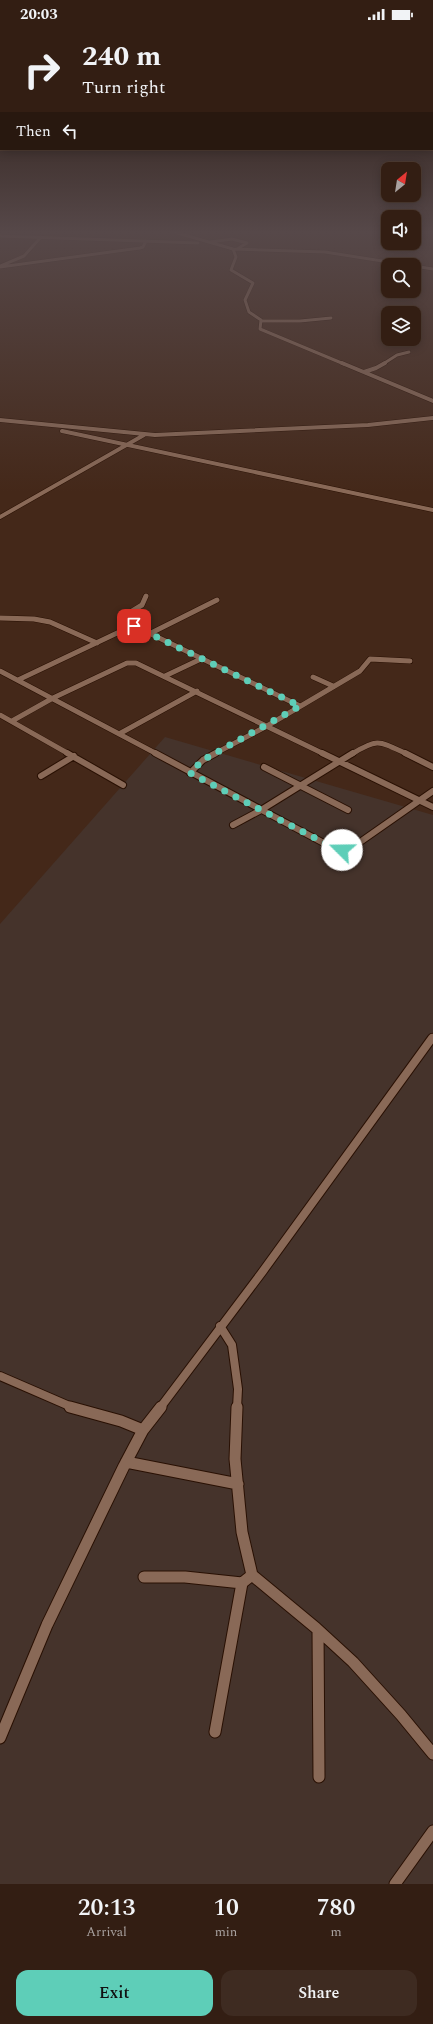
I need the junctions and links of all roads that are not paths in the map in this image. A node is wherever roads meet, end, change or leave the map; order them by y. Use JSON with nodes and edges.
{"nodes":[{"id":1,"x":258,"y":319,"type":"edge"},
{"id":2,"x":324,"y":319,"type":"edge"},
{"id":3,"x":261,"y":321,"type":"junction"},
{"id":4,"x":400,"y":354,"type":"dead end"},
{"id":5,"x":362,"y":372,"type":"junction"},
{"id":6,"x":433,"y":401,"type":"edge"},
{"id":7,"x":433,"y":418,"type":"edge"},
{"id":8,"x":0,"y":420,"type":"edge"},
{"id":9,"x":34,"y":424,"type":"junction"},
{"id":10,"x":144,"y":435,"type":"junction"},
{"id":11,"x":125,"y":446,"type":"junction"},
{"id":12,"x":433,"y":510,"type":"edge"},
{"id":13,"x":0,"y":517,"type":"edge"},
{"id":14,"x":146,"y":596,"type":"dead end"},
{"id":15,"x":217,"y":600,"type":"dead end"},
{"id":16,"x":0,"y":618,"type":"edge"},
{"id":17,"x":134,"y":626,"type":"junction"},
{"id":18,"x":151,"y":634,"type":"junction"},
{"id":19,"x":97,"y":643,"type":"junction"},
{"id":20,"x":203,"y":658,"type":"junction"},
{"id":21,"x":410,"y":662,"type":"dead end"},
{"id":22,"x":0,"y":671,"type":"edge"},
{"id":23,"x":165,"y":676,"type":"junction"},
{"id":24,"x":314,"y":677,"type":"dead end"},
{"id":25,"x":18,"y":680,"type":"junction"},
{"id":26,"x":334,"y":686,"type":"junction"},
{"id":27,"x":197,"y":691,"type":"junction"},
{"id":28,"x":53,"y":698,"type":"junction"},
{"id":29,"x":300,"y":706,"type":"junction"},
{"id":30,"x":0,"y":715,"type":"edge"},
{"id":31,"x":12,"y":721,"type":"junction"},
{"id":32,"x":267,"y":726,"type":"junction"},
{"id":33,"x":119,"y":734,"type":"junction"},
{"id":34,"x":74,"y":756,"type":"junction"},
{"id":35,"x":339,"y":762,"type":"junction"},
{"id":36,"x":264,"y":767,"type":"dead end"},
{"id":37,"x":433,"y":767,"type":"edge"},
{"id":38,"x":190,"y":773,"type":"junction"},
{"id":39,"x":41,"y":776,"type":"dead end"},
{"id":40,"x":123,"y":785,"type":"dead end"},
{"id":41,"x":300,"y":786,"type":"junction"},
{"id":42,"x":433,"y":791,"type":"edge"},
{"id":43,"x":419,"y":800,"type":"junction"},
{"id":44,"x":433,"y":807,"type":"edge"},
{"id":45,"x":261,"y":810,"type":"junction"},
{"id":46,"x":348,"y":810,"type":"dead end"},
{"id":47,"x":233,"y":825,"type":"dead end"},
{"id":48,"x":433,"y":1037,"type":"edge"},
{"id":49,"x":220,"y":1326,"type":"junction"},
{"id":50,"x":0,"y":1376,"type":"edge"},
{"id":51,"x":143,"y":1430,"type":"junction"},
{"id":52,"x":126,"y":1462,"type":"junction"},
{"id":53,"x":238,"y":1484,"type":"junction"},
{"id":54,"x":252,"y":1575,"type":"junction"},
{"id":55,"x":144,"y":1577,"type":"dead end"},
{"id":56,"x":242,"y":1583,"type":"junction"},
{"id":57,"x":318,"y":1630,"type":"junction"},
{"id":58,"x":215,"y":1732,"type":"dead end"},
{"id":59,"x":0,"y":1738,"type":"edge"},
{"id":60,"x":433,"y":1754,"type":"edge"},
{"id":61,"x":319,"y":1777,"type":"dead end"},
{"id":62,"x":433,"y":1831,"type":"edge"},
{"id":63,"x":395,"y":1884,"type":"edge"}],
"edges":[{"from":1,"to":3,"type":"street"},
{"from":2,"to":3,"type":"street"},
{"from":3,"to":5,"type":"street"},
{"from":4,"to":5,"type":"street"},
{"from":5,"to":6,"type":"street"},
{"from":7,"to":10,"type":"street"},
{"from":8,"to":9,"type":"street"},
{"from":9,"to":10,"type":"street"},
{"from":9,"to":11,"type":"street"},
{"from":10,"to":11,"type":"street"},
{"from":11,"to":12,"type":"street"},
{"from":11,"to":13,"type":"street"},
{"from":14,"to":17,"type":"street"},
{"from":15,"to":18,"type":"street"},
{"from":16,"to":19,"type":"street"},
{"from":17,"to":18,"type":"street"},
{"from":17,"to":19,"type":"street"},
{"from":18,"to":20,"type":"street"},
{"from":19,"to":25,"type":"street"},
{"from":20,"to":23,"type":"street"},
{"from":20,"to":29,"type":"street"},
{"from":21,"to":26,"type":"street"},
{"from":22,"to":25,"type":"street"},
{"from":23,"to":27,"type":"street"},
{"from":23,"to":28,"type":"street"},
{"from":24,"to":26,"type":"street"},
{"from":25,"to":28,"type":"street"},
{"from":26,"to":29,"type":"street"},
{"from":27,"to":32,"type":"street"},
{"from":27,"to":33,"type":"street"},
{"from":28,"to":31,"type":"street"},
{"from":28,"to":33,"type":"street"},
{"from":29,"to":32,"type":"street"},
{"from":30,"to":31,"type":"street"},
{"from":31,"to":34,"type":"street"},
{"from":32,"to":35,"type":"street"},
{"from":32,"to":38,"type":"street"},
{"from":33,"to":38,"type":"street"},
{"from":34,"to":39,"type":"street"},
{"from":34,"to":40,"type":"street"},
{"from":35,"to":37,"type":"street"},
{"from":35,"to":41,"type":"street"},
{"from":35,"to":43,"type":"street"},
{"from":36,"to":41,"type":"street"},
{"from":38,"to":45,"type":"street"},
{"from":41,"to":45,"type":"street"},
{"from":41,"to":46,"type":"street"},
{"from":42,"to":43,"type":"street"},
{"from":43,"to":44,"type":"street"},
{"from":43,"to":45,"type":"street"},
{"from":45,"to":47,"type":"street"},
{"from":48,"to":49,"type":"street"},
{"from":49,"to":51,"type":"street"},
{"from":49,"to":53,"type":"street"},
{"from":50,"to":51,"type":"street"},
{"from":51,"to":52,"type":"street"},
{"from":52,"to":53,"type":"street"},
{"from":52,"to":59,"type":"street"},
{"from":53,"to":54,"type":"street"},
{"from":54,"to":56,"type":"street"},
{"from":54,"to":57,"type":"street"},
{"from":55,"to":56,"type":"street"},
{"from":56,"to":58,"type":"street"},
{"from":57,"to":60,"type":"street"},
{"from":57,"to":61,"type":"street"},
{"from":62,"to":63,"type":"street"}]}
